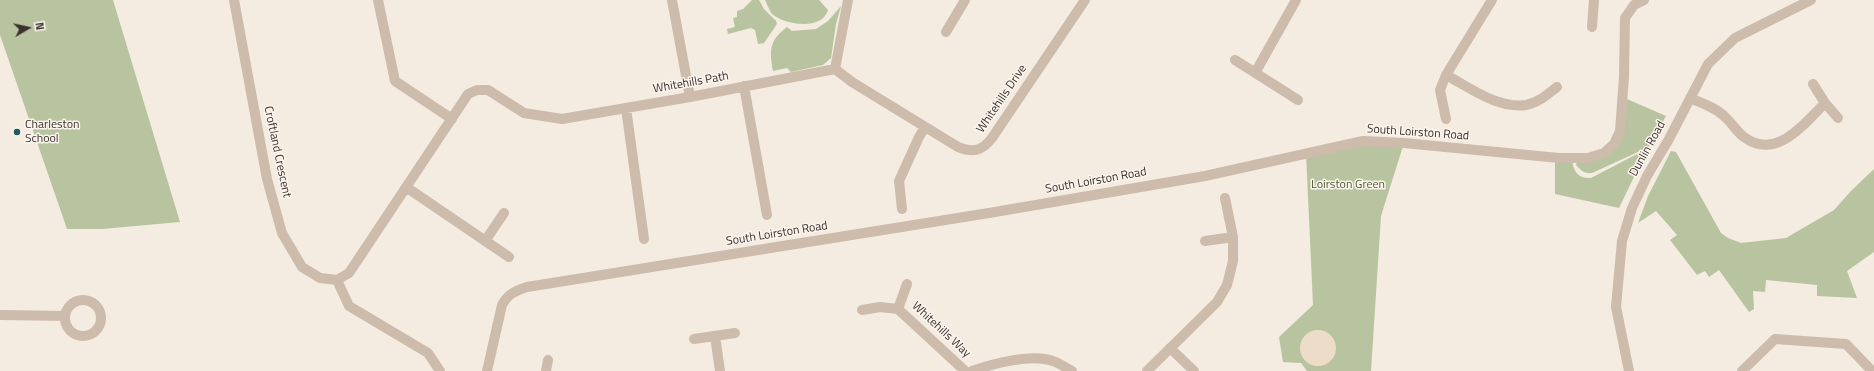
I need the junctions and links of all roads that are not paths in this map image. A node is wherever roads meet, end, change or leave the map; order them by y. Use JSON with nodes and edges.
{"nodes":[{"id":1,"x":234,"y":0,"type":"edge"},
{"id":2,"x":378,"y":0,"type":"edge"},
{"id":3,"x":672,"y":0,"type":"edge"},
{"id":4,"x":848,"y":0,"type":"edge"},
{"id":5,"x":965,"y":0,"type":"edge"},
{"id":6,"x":1085,"y":0,"type":"edge"},
{"id":7,"x":1296,"y":0,"type":"edge"},
{"id":8,"x":1594,"y":0,"type":"edge"},
{"id":9,"x":1644,"y":0,"type":"edge"},
{"id":10,"x":1811,"y":0,"type":"edge"},
{"id":11,"x":1489,"y":1,"type":"edge"},
{"id":12,"x":1592,"y":27,"type":"dead end"},
{"id":13,"x":946,"y":32,"type":"dead end"},
{"id":14,"x":1235,"y":60,"type":"dead end"},
{"id":15,"x":835,"y":69,"type":"junction"},
{"id":16,"x":1255,"y":73,"type":"junction"},
{"id":17,"x":1446,"y":76,"type":"junction"},
{"id":18,"x":1813,"y":84,"type":"dead end"},
{"id":19,"x":744,"y":86,"type":"junction"},
{"id":20,"x":1557,"y":87,"type":"dead end"},
{"id":21,"x":690,"y":97,"type":"junction"},
{"id":22,"x":1690,"y":98,"type":"junction"},
{"id":23,"x":1298,"y":100,"type":"dead end"},
{"id":24,"x":1825,"y":103,"type":"junction"},
{"id":25,"x":626,"y":108,"type":"junction"},
{"id":26,"x":1446,"y":118,"type":"dead end"},
{"id":27,"x":1838,"y":118,"type":"dead end"},
{"id":28,"x":452,"y":119,"type":"junction"},
{"id":29,"x":925,"y":127,"type":"junction"},
{"id":30,"x":406,"y":187,"type":"junction"},
{"id":31,"x":1225,"y":198,"type":"dead end"},
{"id":32,"x":902,"y":209,"type":"dead end"},
{"id":33,"x":504,"y":213,"type":"dead end"},
{"id":34,"x":766,"y":215,"type":"dead end"},
{"id":35,"x":1233,"y":237,"type":"junction"},
{"id":36,"x":644,"y":239,"type":"dead end"},
{"id":37,"x":485,"y":241,"type":"junction"},
{"id":38,"x":1205,"y":241,"type":"dead end"},
{"id":39,"x":510,"y":258,"type":"dead end"},
{"id":40,"x":337,"y":280,"type":"junction"},
{"id":41,"x":907,"y":284,"type":"dead end"},
{"id":42,"x":898,"y":309,"type":"junction"},
{"id":43,"x":862,"y":310,"type":"dead end"},
{"id":44,"x":0,"y":315,"type":"edge"},
{"id":45,"x":65,"y":316,"type":"dead end"},
{"id":46,"x":735,"y":333,"type":"dead end"},
{"id":47,"x":715,"y":336,"type":"junction"},
{"id":48,"x":694,"y":339,"type":"dead end"},
{"id":49,"x":1170,"y":348,"type":"junction"},
{"id":50,"x":548,"y":360,"type":"dead end"},
{"id":51,"x":1870,"y":370,"type":"edge"},
{"id":52,"x":440,"y":371,"type":"edge"},
{"id":53,"x":487,"y":371,"type":"edge"},
{"id":54,"x":546,"y":371,"type":"edge"},
{"id":55,"x":720,"y":371,"type":"edge"},
{"id":56,"x":965,"y":371,"type":"edge"},
{"id":57,"x":972,"y":371,"type":"edge"},
{"id":58,"x":1072,"y":371,"type":"edge"},
{"id":59,"x":1147,"y":371,"type":"edge"},
{"id":60,"x":1194,"y":371,"type":"edge"},
{"id":61,"x":1629,"y":371,"type":"edge"},
{"id":62,"x":1742,"y":371,"type":"edge"}],
"edges":[{"from":1,"to":40,"type":"street","name":"Croftland Crescent"},
{"from":2,"to":28,"type":"street"},
{"from":3,"to":21,"type":"street"},
{"from":4,"to":15,"type":"street"},
{"from":5,"to":13,"type":"street"},
{"from":6,"to":29,"type":"street","name":"Whitehills Drive"},
{"from":7,"to":16,"type":"street"},
{"from":8,"to":12,"type":"street"},
{"from":9,"to":53,"type":"street","name":"South Loirston Road"},
{"from":10,"to":22,"type":"street","name":"Dunlin Road"},
{"from":11,"to":17,"type":"street"},
{"from":14,"to":16,"type":"street"},
{"from":15,"to":19,"type":"street","name":"Whitehills Path"},
{"from":15,"to":29,"type":"street","name":"Whitehills Drive"},
{"from":16,"to":23,"type":"street"},
{"from":17,"to":20,"type":"street"},
{"from":17,"to":26,"type":"street"},
{"from":18,"to":24,"type":"street"},
{"from":19,"to":21,"type":"street","name":"Whitehills Path"},
{"from":19,"to":34,"type":"street"},
{"from":21,"to":25,"type":"street","name":"Whitehills Path"},
{"from":22,"to":24,"type":"street"},
{"from":22,"to":61,"type":"street","name":"Dunlin Road"},
{"from":24,"to":27,"type":"street"},
{"from":25,"to":28,"type":"street","name":"Whitehills Path"},
{"from":25,"to":36,"type":"street"},
{"from":28,"to":30,"type":"street"},
{"from":29,"to":32,"type":"street"},
{"from":30,"to":37,"type":"street"},
{"from":30,"to":40,"type":"street"},
{"from":31,"to":35,"type":"street"},
{"from":33,"to":37,"type":"street"},
{"from":35,"to":38,"type":"street"},
{"from":35,"to":49,"type":"street"},
{"from":37,"to":39,"type":"street"},
{"from":40,"to":52,"type":"street"},
{"from":41,"to":42,"type":"street","name":"Whitehills Way"},
{"from":42,"to":43,"type":"street","name":"Whitehills Way"},
{"from":42,"to":56,"type":"street","name":"Whitehills Way"},
{"from":44,"to":45,"type":"street"},
{"from":46,"to":47,"type":"street"},
{"from":47,"to":48,"type":"street"},
{"from":47,"to":55,"type":"street"},
{"from":49,"to":59,"type":"street"},
{"from":49,"to":60,"type":"street"},
{"from":50,"to":54,"type":"street"},
{"from":51,"to":62,"type":"street"},
{"from":57,"to":58,"type":"street"}]}
